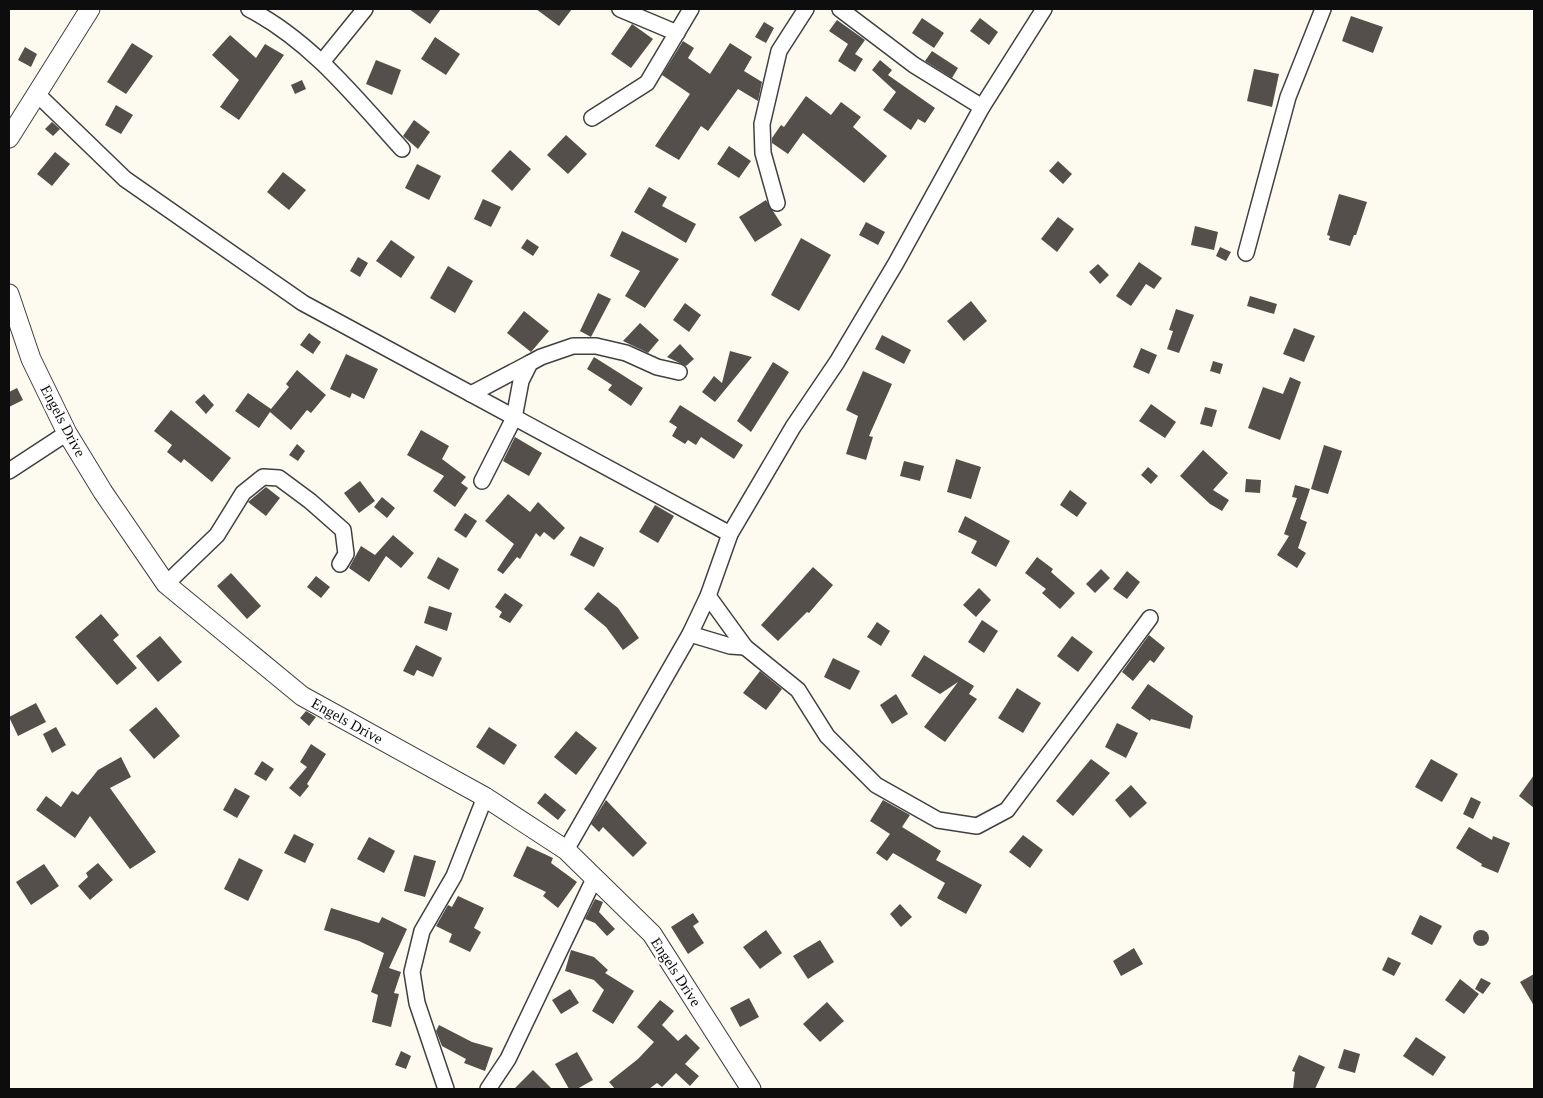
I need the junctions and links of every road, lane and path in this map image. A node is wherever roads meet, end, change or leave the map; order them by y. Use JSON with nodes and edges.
{"nodes":[{"id":1,"x":90,"y":9,"type":"edge"},
{"id":2,"x":249,"y":9,"type":"edge"},
{"id":3,"x":365,"y":9,"type":"edge"},
{"id":4,"x":620,"y":9,"type":"edge"},
{"id":5,"x":691,"y":9,"type":"edge"},
{"id":6,"x":806,"y":9,"type":"edge"},
{"id":7,"x":840,"y":9,"type":"edge"},
{"id":8,"x":1044,"y":9,"type":"edge"},
{"id":9,"x":1323,"y":9,"type":"edge"},
{"id":10,"x":676,"y":33,"type":"junction"},
{"id":11,"x":322,"y":62,"type":"junction"},
{"id":12,"x":37,"y":94,"type":"junction"},
{"id":13,"x":982,"y":108,"type":"junction"},
{"id":14,"x":592,"y":118,"type":"dead end"},
{"id":15,"x":9,"y":138,"type":"edge"},
{"id":16,"x":402,"y":149,"type":"dead end"},
{"id":17,"x":777,"y":203,"type":"dead end"},
{"id":18,"x":1246,"y":253,"type":"dead end"},
{"id":19,"x":9,"y":294,"type":"edge"},
{"id":20,"x":530,"y":363,"type":"junction"},
{"id":21,"x":679,"y":372,"type":"dead end"},
{"id":22,"x":471,"y":394,"type":"junction"},
{"id":23,"x":514,"y":418,"type":"junction"},
{"id":24,"x":66,"y":433,"type":"junction"},
{"id":25,"x":9,"y":471,"type":"edge"},
{"id":26,"x":482,"y":481,"type":"dead end"},
{"id":27,"x":730,"y":534,"type":"junction"},
{"id":28,"x":340,"y":564,"type":"dead end"},
{"id":29,"x":166,"y":584,"type":"junction"},
{"id":30,"x":708,"y":596,"type":"junction"},
{"id":31,"x":1150,"y":618,"type":"dead end"},
{"id":32,"x":690,"y":634,"type":"junction"},
{"id":33,"x":745,"y":648,"type":"junction"},
{"id":34,"x":485,"y":797,"type":"junction"},
{"id":35,"x":566,"y":850,"type":"junction"},
{"id":36,"x":594,"y":879,"type":"junction"},
{"id":37,"x":446,"y":1089,"type":"edge"},
{"id":38,"x":488,"y":1089,"type":"edge"},
{"id":39,"x":750,"y":1089,"type":"edge"}],
"edges":[{"from":1,"to":12,"type":"street"},
{"from":2,"to":11,"type":"street"},
{"from":3,"to":11,"type":"street"},
{"from":4,"to":10,"type":"street"},
{"from":5,"to":10,"type":"street"},
{"from":6,"to":17,"type":"street"},
{"from":7,"to":13,"type":"street"},
{"from":8,"to":13,"type":"street"},
{"from":9,"to":18,"type":"street"},
{"from":10,"to":14,"type":"street"},
{"from":11,"to":16,"type":"street"},
{"from":12,"to":15,"type":"street"},
{"from":12,"to":22,"type":"street"},
{"from":13,"to":27,"type":"street"},
{"from":19,"to":24,"type":"street","name":"Engels Drive"},
{"from":20,"to":21,"type":"street"},
{"from":20,"to":22,"type":"street"},
{"from":20,"to":23,"type":"street"},
{"from":22,"to":23,"type":"street"},
{"from":23,"to":26,"type":"street"},
{"from":23,"to":27,"type":"street"},
{"from":24,"to":25,"type":"street"},
{"from":24,"to":29,"type":"street","name":"Engels Drive"},
{"from":27,"to":30,"type":"street"},
{"from":28,"to":29,"type":"street"},
{"from":29,"to":34,"type":"street","name":"Engels Drive"},
{"from":30,"to":32,"type":"street"},
{"from":30,"to":33,"type":"street"},
{"from":31,"to":33,"type":"street"},
{"from":32,"to":33,"type":"street"},
{"from":32,"to":35,"type":"street"},
{"from":34,"to":35,"type":"street","name":"Engels Drive"},
{"from":34,"to":37,"type":"street"},
{"from":35,"to":36,"type":"street","name":"Engels Drive"},
{"from":36,"to":38,"type":"street"},
{"from":36,"to":39,"type":"street","name":"Engels Drive"}]}
